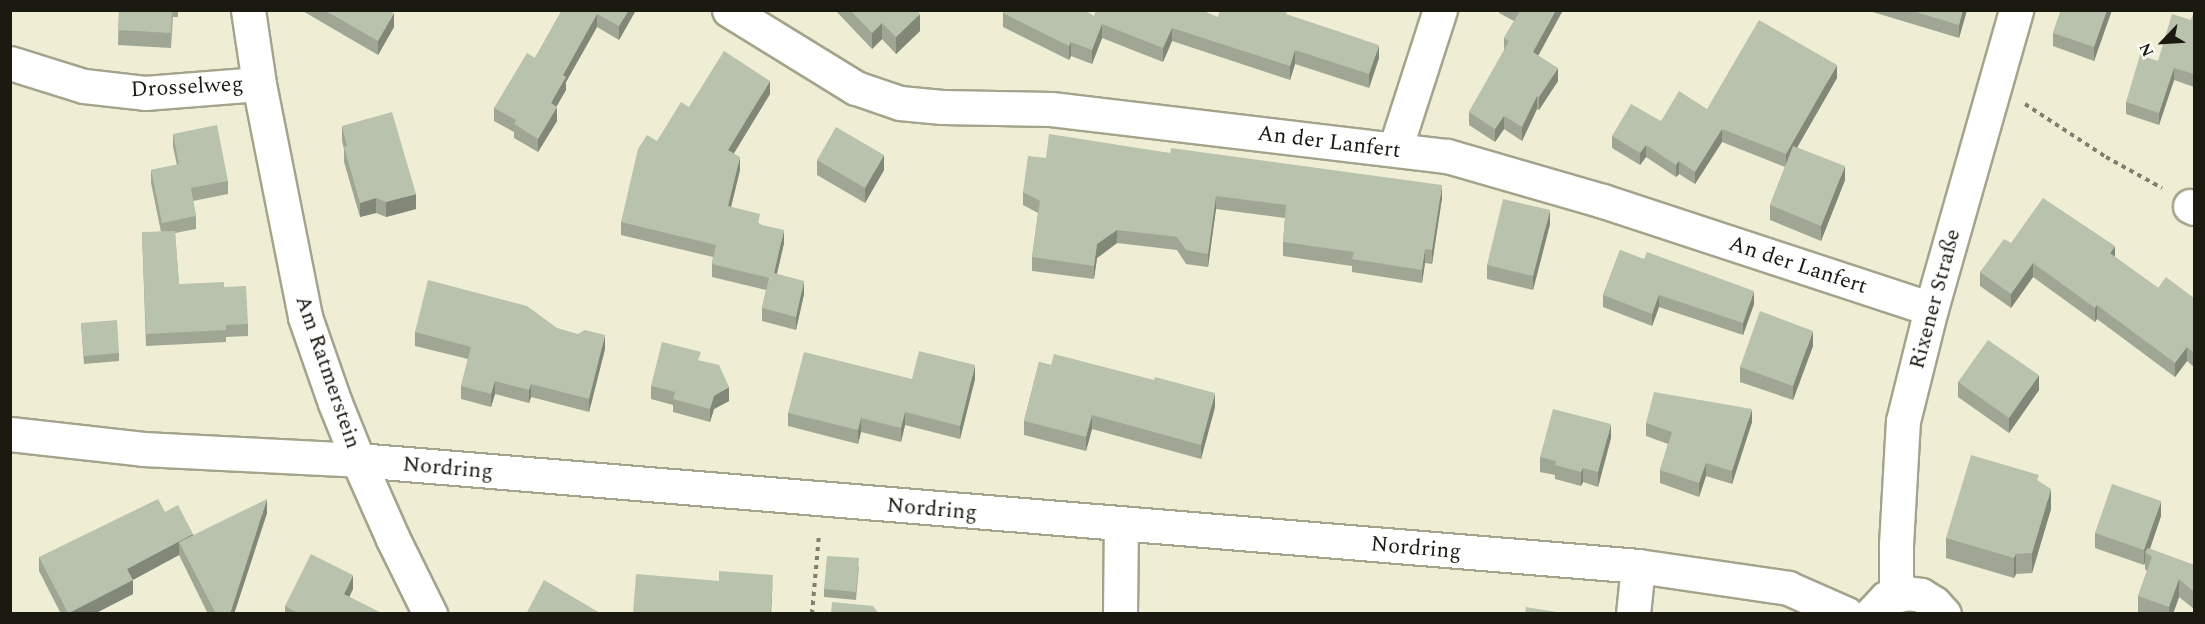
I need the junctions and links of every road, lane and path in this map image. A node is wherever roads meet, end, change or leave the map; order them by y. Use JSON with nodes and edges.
{"nodes":[{"id":1,"x":248,"y":10,"type":"edge"},
{"id":2,"x":729,"y":10,"type":"edge"},
{"id":3,"x":1440,"y":10,"type":"edge"},
{"id":4,"x":2016,"y":10,"type":"edge"},
{"id":5,"x":10,"y":63,"type":"edge"},
{"id":6,"x":1994,"y":82,"type":"junction"},
{"id":7,"x":259,"y":84,"type":"junction"},
{"id":8,"x":1395,"y":149,"type":"junction"},
{"id":9,"x":2192,"y":207,"type":"edge"},
{"id":10,"x":1931,"y":309,"type":"junction"},
{"id":11,"x":10,"y":434,"type":"edge"},
{"id":12,"x":358,"y":460,"type":"junction"},
{"id":13,"x":822,"y":500,"type":"junction"},
{"id":14,"x":1121,"y":525,"type":"junction"},
{"id":15,"x":1638,"y":566,"type":"junction"},
{"id":16,"x":1883,"y":604,"type":"edge"},
{"id":17,"x":430,"y":614,"type":"edge"},
{"id":18,"x":813,"y":614,"type":"edge"},
{"id":19,"x":1120,"y":614,"type":"edge"},
{"id":20,"x":1633,"y":614,"type":"edge"},
{"id":21,"x":1847,"y":614,"type":"edge"},
{"id":22,"x":1944,"y":614,"type":"edge"}],
"edges":[{"from":1,"to":7,"type":"street","name":"Am Ratmerstein"},
{"from":2,"to":8,"type":"street","name":"An der Lanfert"},
{"from":3,"to":8,"type":"street"},
{"from":4,"to":6,"type":"street","name":"Rixener Straße"},
{"from":5,"to":7,"type":"street","name":"Drosselweg"},
{"from":6,"to":9,"type":"path"},
{"from":6,"to":10,"type":"street","name":"Rixener Straße"},
{"from":7,"to":12,"type":"street","name":"Am Ratmerstein"},
{"from":8,"to":10,"type":"street","name":"An der Lanfert"},
{"from":10,"to":16,"type":"street","name":"Rixener Straße"},
{"from":11,"to":12,"type":"street","name":"Nordring"},
{"from":12,"to":13,"type":"street","name":"Nordring"},
{"from":12,"to":17,"type":"street","name":"Am Ratmerstein"},
{"from":13,"to":14,"type":"street","name":"Nordring"},
{"from":13,"to":18,"type":"path"},
{"from":14,"to":15,"type":"street","name":"Nordring"},
{"from":14,"to":19,"type":"street"},
{"from":15,"to":20,"type":"street"},
{"from":15,"to":21,"type":"street","name":"Nordring"},
{"from":16,"to":22,"type":"street"}]}
